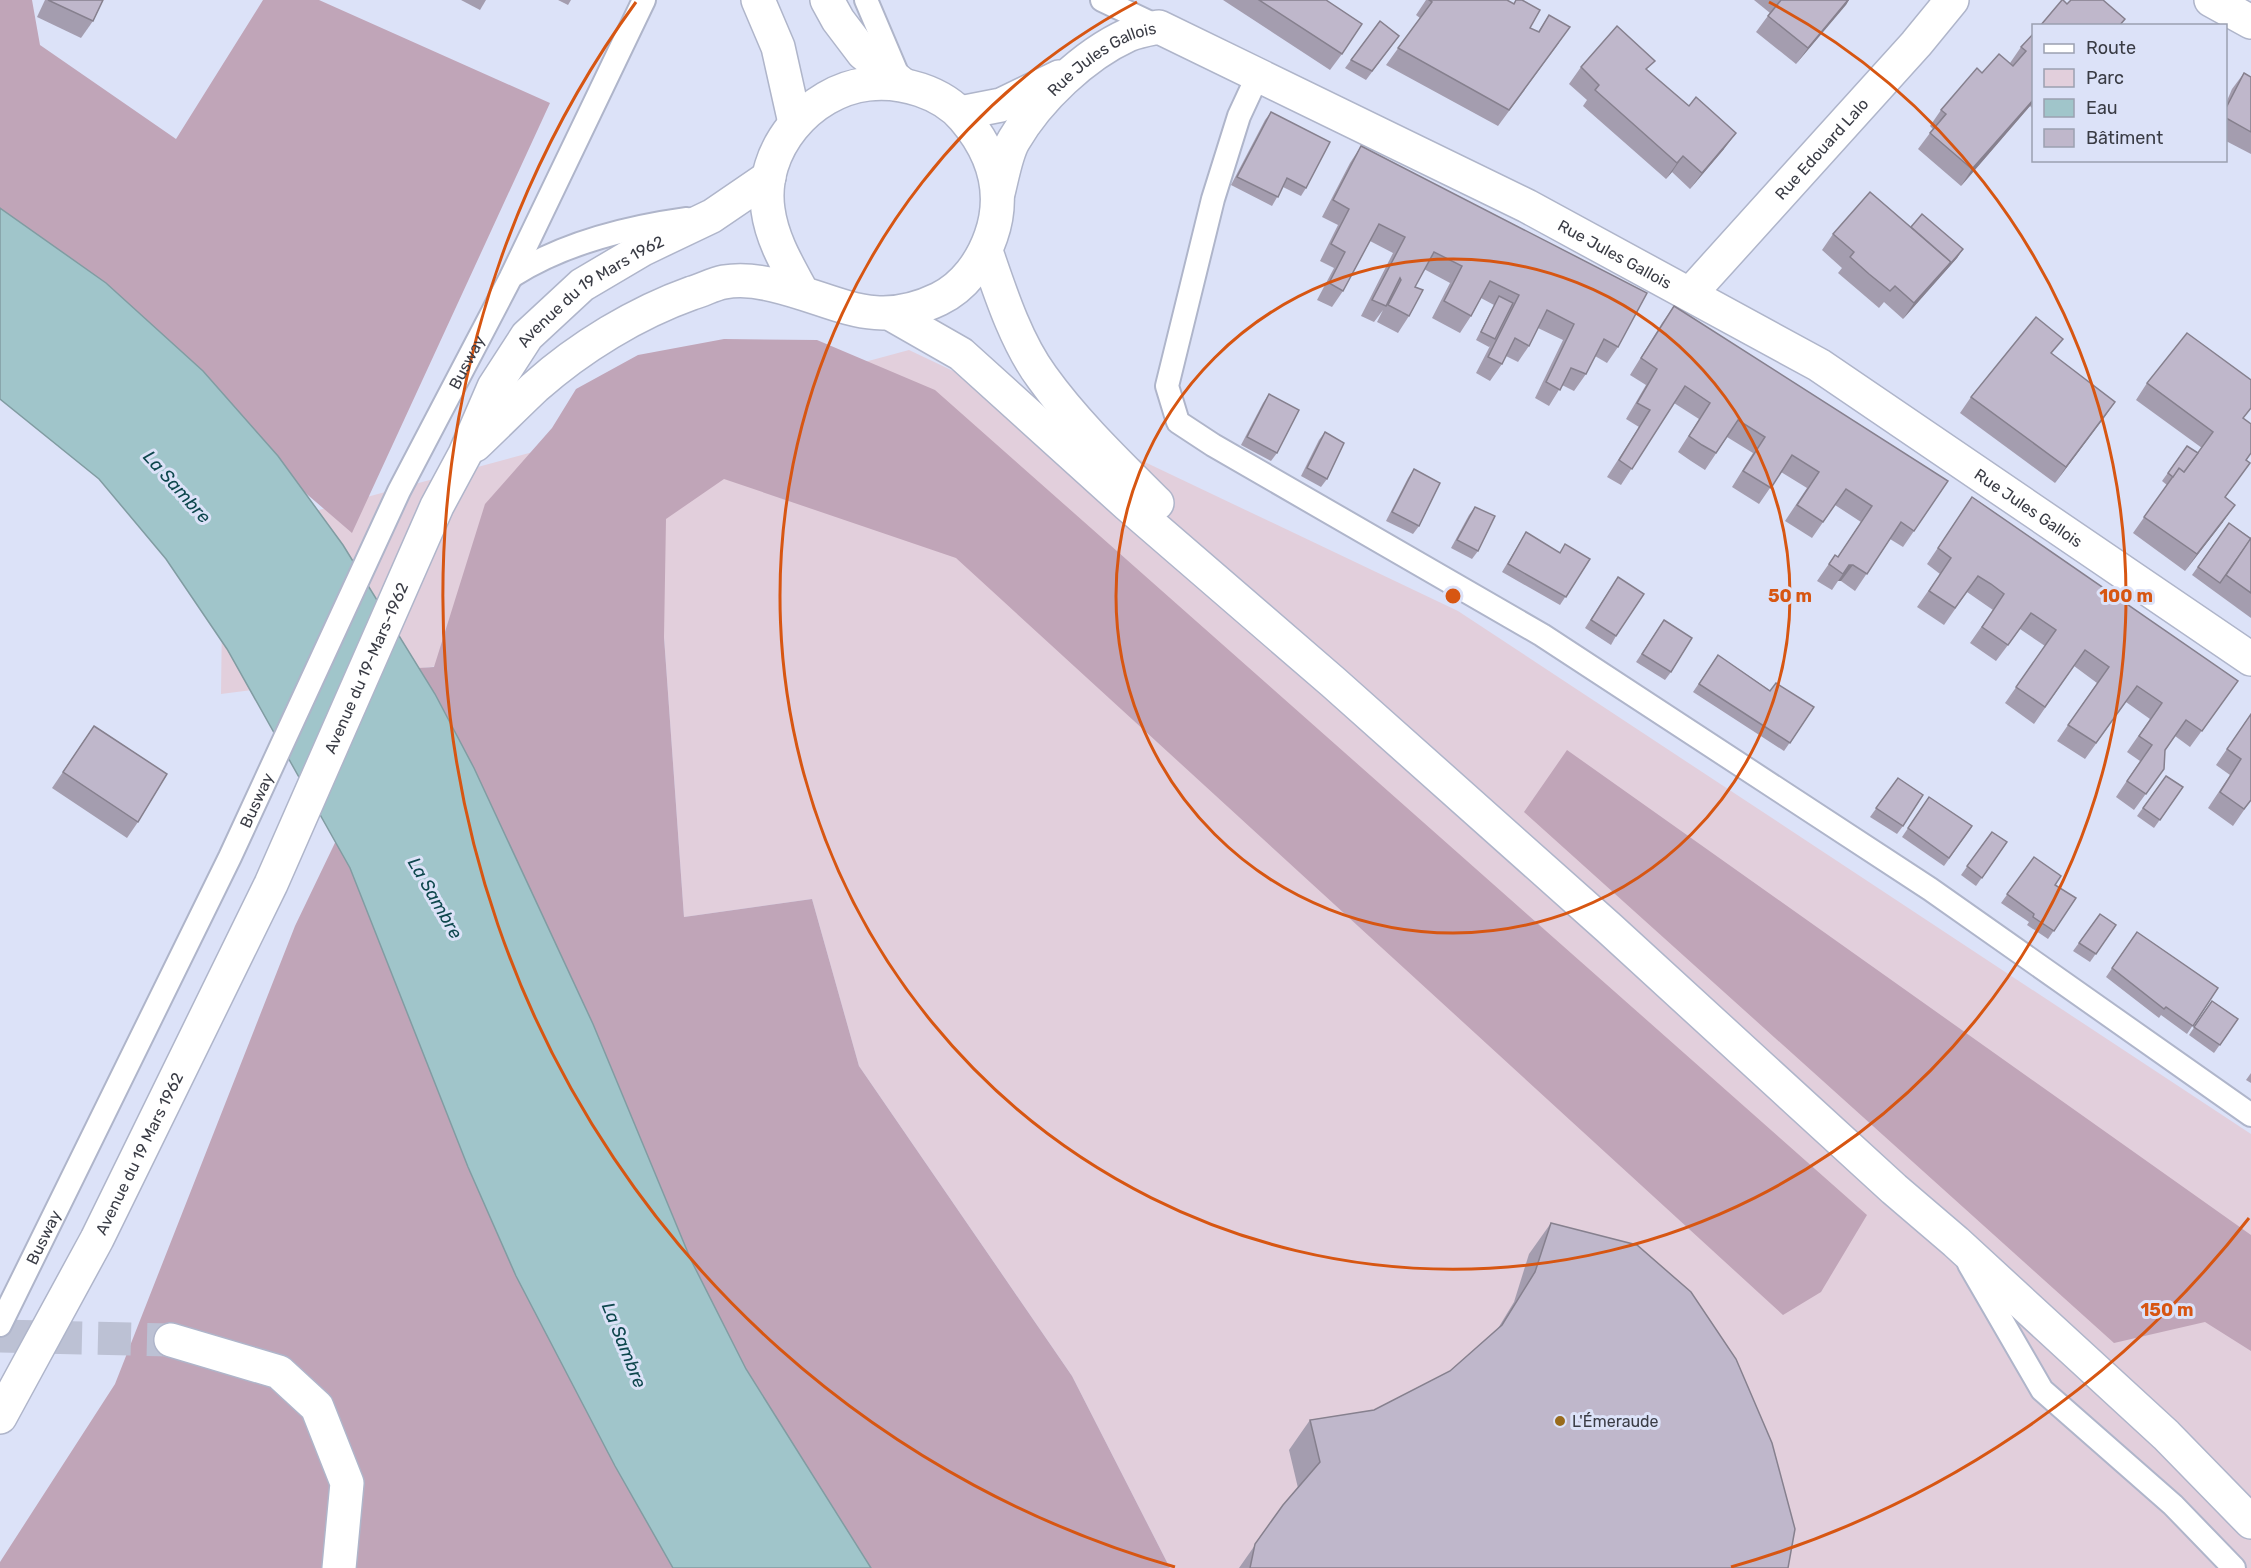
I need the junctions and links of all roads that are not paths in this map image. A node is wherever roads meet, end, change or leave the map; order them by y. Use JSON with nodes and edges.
{"nodes":[{"id":1,"x":644,"y":0,"type":"edge"},
{"id":2,"x":758,"y":0,"type":"edge"},
{"id":3,"x":827,"y":0,"type":"edge"},
{"id":4,"x":866,"y":0,"type":"edge"},
{"id":5,"x":1102,"y":0,"type":"edge"},
{"id":6,"x":1952,"y":0,"type":"edge"},
{"id":7,"x":2211,"y":0,"type":"edge"},
{"id":8,"x":2251,"y":22,"type":"edge"},
{"id":9,"x":1159,"y":27,"type":"junction"},
{"id":10,"x":1074,"y":71,"type":"junction"},
{"id":11,"x":1258,"y":75,"type":"junction"},
{"id":12,"x":902,"y":84,"type":"junction"},
{"id":13,"x":960,"y":113,"type":"junction"},
{"id":14,"x":795,"y":123,"type":"junction"},
{"id":15,"x":769,"y":177,"type":"junction"},
{"id":16,"x":998,"y":193,"type":"junction"},
{"id":17,"x":712,"y":216,"type":"junction"},
{"id":18,"x":986,"y":251,"type":"junction"},
{"id":19,"x":511,"y":277,"type":"junction"},
{"id":20,"x":802,"y":292,"type":"junction"},
{"id":21,"x":1690,"y":294,"type":"junction"},
{"id":22,"x":891,"y":314,"type":"junction"},
{"id":23,"x":465,"y":454,"type":"junction"},
{"id":24,"x":2251,"y":659,"type":"edge"},
{"id":25,"x":1333,"y":682,"type":"junction"},
{"id":26,"x":271,"y":884,"type":"joint"},
{"id":27,"x":2251,"y":1115,"type":"edge"},
{"id":28,"x":1956,"y":1242,"type":"junction"},
{"id":29,"x":0,"y":1325,"type":"edge"},
{"id":30,"x":171,"y":1340,"type":"tunnel mouth"},
{"id":31,"x":0,"y":1418,"type":"edge"},
{"id":32,"x":2251,"y":1522,"type":"edge"},
{"id":33,"x":339,"y":1568,"type":"edge"},
{"id":34,"x":2234,"y":1568,"type":"edge"}],
"edges":[{"from":1,"to":19,"type":"lane","name":"Busway"},
{"from":2,"to":14,"type":"street"},
{"from":3,"to":12,"type":"street"},
{"from":4,"to":12,"type":"lane"},
{"from":5,"to":9,"type":"lane"},
{"from":6,"to":21,"type":"street","name":"Rue Edouard Lalo"},
{"from":7,"to":8,"type":"street"},
{"from":9,"to":10,"type":"street","name":"Rue Jules Gallois"},
{"from":9,"to":11,"type":"street","name":"Rue Jules Gallois"},
{"from":10,"to":13,"type":"street"},
{"from":10,"to":16,"type":"street","name":"Rue Jules Gallois"},
{"from":11,"to":21,"type":"street","name":"Rue Jules Gallois"},
{"from":11,"to":27,"type":"lane"},
{"from":12,"to":13,"type":"street"},
{"from":12,"to":14,"type":"street"},
{"from":13,"to":16,"type":"street"},
{"from":14,"to":15,"type":"street"},
{"from":15,"to":17,"type":"street","name":"Avenue du 19 Mars 1962"},
{"from":15,"to":20,"type":"street"},
{"from":16,"to":18,"type":"street"},
{"from":17,"to":19,"type":"lane","name":"Busway"},
{"from":17,"to":23,"type":"street","name":"Avenue du 19 Mars 1962"},
{"from":18,"to":22,"type":"street"},
{"from":18,"to":25,"type":"street"},
{"from":19,"to":29,"type":"lane","name":"Busway"},
{"from":20,"to":22,"type":"street"},
{"from":20,"to":23,"type":"street"},
{"from":21,"to":24,"type":"street","name":"Rue Jules Gallois"},
{"from":22,"to":25,"type":"street"},
{"from":23,"to":26,"type":"street","name":"Avenue du 19-Mars-1962"},
{"from":25,"to":28,"type":"street"},
{"from":26,"to":31,"type":"street","name":"Avenue du 19 Mars 1962"},
{"from":28,"to":32,"type":"street"},
{"from":28,"to":34,"type":"lane"},
{"from":30,"to":33,"type":"street"}]}
